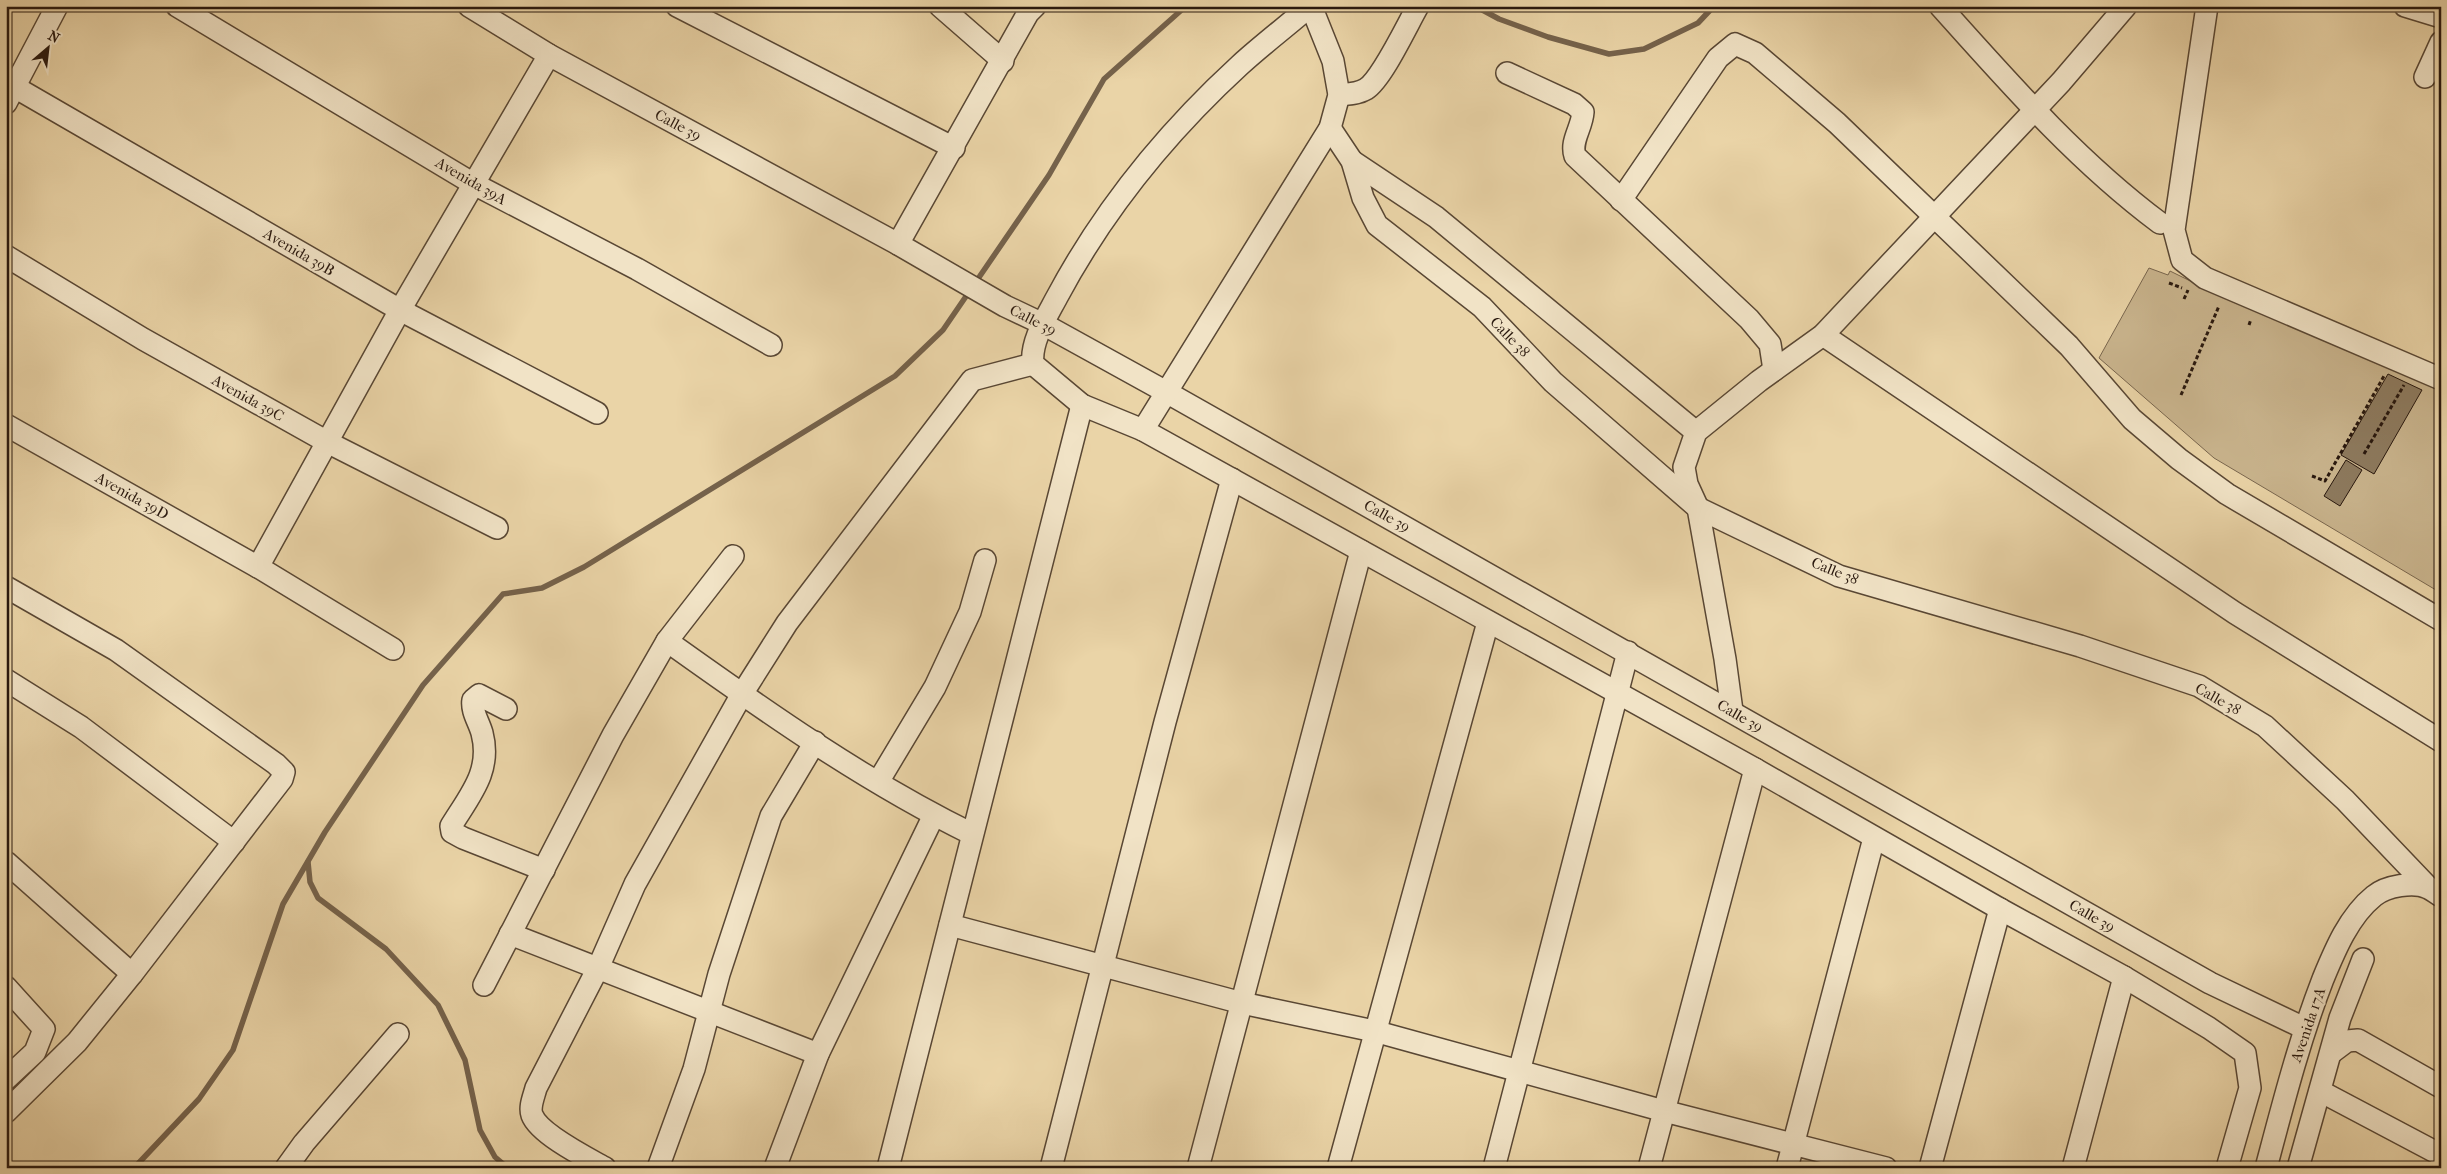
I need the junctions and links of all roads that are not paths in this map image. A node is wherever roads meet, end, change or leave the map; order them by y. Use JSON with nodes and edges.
{"nodes":[{"id":1,"x":57,"y":6,"type":"edge"},
{"id":2,"x":177,"y":6,"type":"edge"},
{"id":3,"x":470,"y":6,"type":"edge"},
{"id":4,"x":677,"y":6,"type":"edge"},
{"id":5,"x":940,"y":6,"type":"edge"},
{"id":6,"x":1035,"y":6,"type":"edge"},
{"id":7,"x":1311,"y":6,"type":"edge"},
{"id":8,"x":1418,"y":6,"type":"edge"},
{"id":9,"x":1940,"y":6,"type":"edge"},
{"id":10,"x":2126,"y":6,"type":"edge"},
{"id":11,"x":2207,"y":6,"type":"edge"},
{"id":12,"x":2405,"y":6,"type":"edge"},
{"id":13,"x":2441,"y":16,"type":"edge"},
{"id":14,"x":2441,"y":42,"type":"edge"},
{"id":15,"x":549,"y":55,"type":"junction"},
{"id":16,"x":1003,"y":61,"type":"junction"},
{"id":17,"x":1507,"y":73,"type":"dead end"},
{"id":18,"x":2425,"y":77,"type":"dead end"},
{"id":19,"x":9,"y":91,"type":"edge"},
{"id":20,"x":1339,"y":94,"type":"junction"},
{"id":21,"x":2034,"y":111,"type":"junction"},
{"id":22,"x":1330,"y":128,"type":"junction"},
{"id":23,"x":954,"y":148,"type":"junction"},
{"id":24,"x":1352,"y":161,"type":"junction"},
{"id":25,"x":472,"y":183,"type":"junction"},
{"id":26,"x":1621,"y":200,"type":"junction"},
{"id":27,"x":1935,"y":217,"type":"junction"},
{"id":28,"x":2160,"y":223,"type":"dead end"},
{"id":29,"x":898,"y":244,"type":"junction"},
{"id":30,"x":6,"y":256,"type":"edge"},
{"id":31,"x":400,"y":310,"type":"junction"},
{"id":32,"x":1043,"y":324,"type":"junction"},
{"id":33,"x":1823,"y":335,"type":"junction"},
{"id":34,"x":771,"y":345,"type":"dead end"},
{"id":35,"x":1033,"y":364,"type":"junction"},
{"id":36,"x":1774,"y":370,"type":"junction"},
{"id":37,"x":2441,"y":379,"type":"edge"},
{"id":38,"x":1168,"y":393,"type":"junction"},
{"id":39,"x":1082,"y":405,"type":"junction"},
{"id":40,"x":597,"y":413,"type":"dead end"},
{"id":41,"x":6,"y":426,"type":"edge"},
{"id":42,"x":1143,"y":430,"type":"junction"},
{"id":43,"x":1696,"y":432,"type":"junction"},
{"id":44,"x":329,"y":443,"type":"junction"},
{"id":45,"x":1232,"y":479,"type":"junction"},
{"id":46,"x":1698,"y":508,"type":"junction"},
{"id":47,"x":497,"y":528,"type":"dead end"},
{"id":48,"x":1361,"y":551,"type":"junction"},
{"id":49,"x":733,"y":556,"type":"dead end"},
{"id":50,"x":985,"y":560,"type":"dead end"},
{"id":51,"x":258,"y":567,"type":"junction"},
{"id":52,"x":6,"y":588,"type":"edge"},
{"id":53,"x":2441,"y":620,"type":"edge"},
{"id":54,"x":1488,"y":622,"type":"junction"},
{"id":55,"x":667,"y":641,"type":"junction"},
{"id":56,"x":393,"y":649,"type":"dead end"},
{"id":57,"x":1628,"y":652,"type":"junction"},
{"id":58,"x":6,"y":680,"type":"edge"},
{"id":59,"x":1617,"y":693,"type":"junction"},
{"id":60,"x":742,"y":694,"type":"junction"},
{"id":61,"x":506,"y":710,"type":"dead end"},
{"id":62,"x":1732,"y":711,"type":"junction"},
{"id":63,"x":2441,"y":740,"type":"edge"},
{"id":64,"x":815,"y":742,"type":"junction"},
{"id":65,"x":1755,"y":769,"type":"junction"},
{"id":66,"x":878,"y":782,"type":"junction"},
{"id":67,"x":934,"y":815,"type":"junction"},
{"id":68,"x":972,"y":834,"type":"junction"},
{"id":69,"x":1874,"y":838,"type":"junction"},
{"id":70,"x":234,"y":842,"type":"junction"},
{"id":71,"x":6,"y":862,"type":"edge"},
{"id":72,"x":544,"y":870,"type":"junction"},
{"id":73,"x":2434,"y":892,"type":"edge"},
{"id":74,"x":2375,"y":894,"type":"joint"},
{"id":75,"x":2000,"y":909,"type":"junction"},
{"id":76,"x":950,"y":925,"type":"junction"},
{"id":77,"x":510,"y":934,"type":"junction"},
{"id":78,"x":2363,"y":959,"type":"dead end"},
{"id":79,"x":1103,"y":966,"type":"junction"},
{"id":80,"x":598,"y":968,"type":"junction"},
{"id":81,"x":132,"y":974,"type":"junction"},
{"id":82,"x":2124,"y":977,"type":"junction"},
{"id":83,"x":484,"y":985,"type":"dead end"},
{"id":84,"x":6,"y":987,"type":"edge"},
{"id":85,"x":1242,"y":1002,"type":"junction"},
{"id":86,"x":710,"y":1011,"type":"junction"},
{"id":87,"x":2304,"y":1028,"type":"junction"},
{"id":88,"x":1374,"y":1031,"type":"junction"},
{"id":89,"x":398,"y":1034,"type":"dead end"},
{"id":90,"x":2331,"y":1053,"type":"junction"},
{"id":91,"x":818,"y":1054,"type":"junction"},
{"id":92,"x":1519,"y":1070,"type":"junction"},
{"id":93,"x":6,"y":1079,"type":"edge"},
{"id":94,"x":2441,"y":1087,"type":"edge"},
{"id":95,"x":2320,"y":1091,"type":"junction"},
{"id":96,"x":1664,"y":1111,"type":"junction"},
{"id":97,"x":6,"y":1112,"type":"edge"},
{"id":98,"x":1793,"y":1144,"type":"junction"},
{"id":99,"x":2441,"y":1154,"type":"edge"},
{"id":100,"x":286,"y":1168,"type":"edge"},
{"id":101,"x":605,"y":1168,"type":"edge"},
{"id":102,"x":658,"y":1168,"type":"edge"},
{"id":103,"x":775,"y":1168,"type":"edge"},
{"id":104,"x":888,"y":1168,"type":"edge"},
{"id":105,"x":1051,"y":1168,"type":"edge"},
{"id":106,"x":1198,"y":1168,"type":"edge"},
{"id":107,"x":1338,"y":1168,"type":"edge"},
{"id":108,"x":1494,"y":1168,"type":"edge"},
{"id":109,"x":1649,"y":1168,"type":"edge"},
{"id":110,"x":1787,"y":1168,"type":"edge"},
{"id":111,"x":1886,"y":1168,"type":"edge"},
{"id":112,"x":1930,"y":1168,"type":"edge"},
{"id":113,"x":2073,"y":1168,"type":"edge"},
{"id":114,"x":2227,"y":1168,"type":"edge"},
{"id":115,"x":2266,"y":1168,"type":"edge"},
{"id":116,"x":2298,"y":1168,"type":"edge"}],
"edges":[{"from":1,"to":19,"type":"street"},
{"from":2,"to":25,"type":"street","name":"Avenida 39A"},
{"from":3,"to":15,"type":"street","name":"Calle 39"},
{"from":4,"to":23,"type":"street"},
{"from":5,"to":16,"type":"street"},
{"from":6,"to":16,"type":"street"},
{"from":7,"to":20,"type":"street"},
{"from":7,"to":32,"type":"street"},
{"from":8,"to":20,"type":"street"},
{"from":9,"to":21,"type":"street"},
{"from":10,"to":21,"type":"street"},
{"from":11,"to":37,"type":"street"},
{"from":12,"to":13,"type":"street"},
{"from":14,"to":18,"type":"street"},
{"from":15,"to":25,"type":"street"},
{"from":15,"to":29,"type":"street","name":"Calle 39"},
{"from":16,"to":23,"type":"street"},
{"from":17,"to":26,"type":"street"},
{"from":19,"to":31,"type":"street","name":"Avenida 39B"},
{"from":20,"to":22,"type":"street"},
{"from":21,"to":27,"type":"street"},
{"from":21,"to":28,"type":"street"},
{"from":22,"to":24,"type":"street","name":"Calle 38"},
{"from":22,"to":38,"type":"street"},
{"from":23,"to":29,"type":"street"},
{"from":24,"to":43,"type":"street"},
{"from":24,"to":46,"type":"street","name":"Calle 38"},
{"from":25,"to":31,"type":"street"},
{"from":25,"to":34,"type":"street","name":"Avenida 39A"},
{"from":26,"to":27,"type":"street"},
{"from":26,"to":36,"type":"street"},
{"from":27,"to":33,"type":"street"},
{"from":27,"to":53,"type":"street"},
{"from":29,"to":32,"type":"street","name":"Calle 39"},
{"from":30,"to":44,"type":"street","name":"Avenida 39C"},
{"from":31,"to":40,"type":"street","name":"Avenida 39B"},
{"from":31,"to":44,"type":"street"},
{"from":32,"to":35,"type":"street"},
{"from":32,"to":38,"type":"street","name":"Calle 39"},
{"from":33,"to":36,"type":"street"},
{"from":33,"to":63,"type":"street"},
{"from":35,"to":39,"type":"street"},
{"from":35,"to":60,"type":"street"},
{"from":36,"to":43,"type":"street"},
{"from":38,"to":42,"type":"street"},
{"from":38,"to":57,"type":"street","name":"Calle 39"},
{"from":39,"to":42,"type":"street"},
{"from":39,"to":68,"type":"street"},
{"from":41,"to":51,"type":"street","name":"Avenida 39D"},
{"from":42,"to":45,"type":"street"},
{"from":43,"to":46,"type":"street"},
{"from":44,"to":47,"type":"street","name":"Avenida 39C"},
{"from":44,"to":51,"type":"street"},
{"from":45,"to":48,"type":"street"},
{"from":45,"to":79,"type":"street"},
{"from":46,"to":62,"type":"street"},
{"from":46,"to":73,"type":"street","name":"Calle 38"},
{"from":48,"to":54,"type":"street"},
{"from":48,"to":85,"type":"street"},
{"from":49,"to":55,"type":"street"},
{"from":50,"to":66,"type":"street"},
{"from":51,"to":56,"type":"street","name":"Avenida 39D"},
{"from":52,"to":70,"type":"street"},
{"from":54,"to":59,"type":"street"},
{"from":54,"to":88,"type":"street"},
{"from":55,"to":60,"type":"street"},
{"from":55,"to":72,"type":"street"},
{"from":57,"to":59,"type":"street"},
{"from":57,"to":62,"type":"street","name":"Calle 39"},
{"from":58,"to":70,"type":"street"},
{"from":59,"to":65,"type":"street"},
{"from":59,"to":92,"type":"street"},
{"from":60,"to":64,"type":"street"},
{"from":60,"to":80,"type":"street"},
{"from":61,"to":72,"type":"street"},
{"from":62,"to":87,"type":"street","name":"Calle 39"},
{"from":64,"to":66,"type":"street"},
{"from":64,"to":86,"type":"street"},
{"from":65,"to":69,"type":"street"},
{"from":65,"to":96,"type":"street"},
{"from":66,"to":67,"type":"street"},
{"from":67,"to":68,"type":"street"},
{"from":67,"to":91,"type":"street"},
{"from":68,"to":76,"type":"street"},
{"from":69,"to":75,"type":"street"},
{"from":69,"to":98,"type":"street"},
{"from":70,"to":81,"type":"street"},
{"from":71,"to":81,"type":"street"},
{"from":72,"to":77,"type":"street"},
{"from":73,"to":74,"type":"street","name":"Calle 38"},
{"from":74,"to":87,"type":"street","name":"Avenida 17A"},
{"from":75,"to":82,"type":"street"},
{"from":75,"to":112,"type":"street"},
{"from":76,"to":79,"type":"street"},
{"from":76,"to":104,"type":"street"},
{"from":77,"to":80,"type":"street"},
{"from":77,"to":83,"type":"street"},
{"from":78,"to":90,"type":"street"},
{"from":79,"to":85,"type":"street"},
{"from":79,"to":105,"type":"street"},
{"from":80,"to":86,"type":"street"},
{"from":80,"to":101,"type":"street"},
{"from":81,"to":97,"type":"street"},
{"from":82,"to":113,"type":"street"},
{"from":82,"to":114,"type":"street"},
{"from":84,"to":93,"type":"street"},
{"from":85,"to":88,"type":"street"},
{"from":85,"to":106,"type":"street"},
{"from":86,"to":91,"type":"street"},
{"from":86,"to":102,"type":"street"},
{"from":87,"to":115,"type":"street","name":"Avenida 17A"},
{"from":88,"to":92,"type":"street"},
{"from":88,"to":107,"type":"street"},
{"from":89,"to":100,"type":"street"},
{"from":90,"to":94,"type":"street"},
{"from":90,"to":95,"type":"street"},
{"from":91,"to":103,"type":"street"},
{"from":92,"to":96,"type":"street"},
{"from":92,"to":108,"type":"street"},
{"from":95,"to":99,"type":"street"},
{"from":95,"to":116,"type":"street"},
{"from":96,"to":98,"type":"street"},
{"from":96,"to":109,"type":"street"},
{"from":98,"to":110,"type":"street"},
{"from":98,"to":111,"type":"street"}]}
